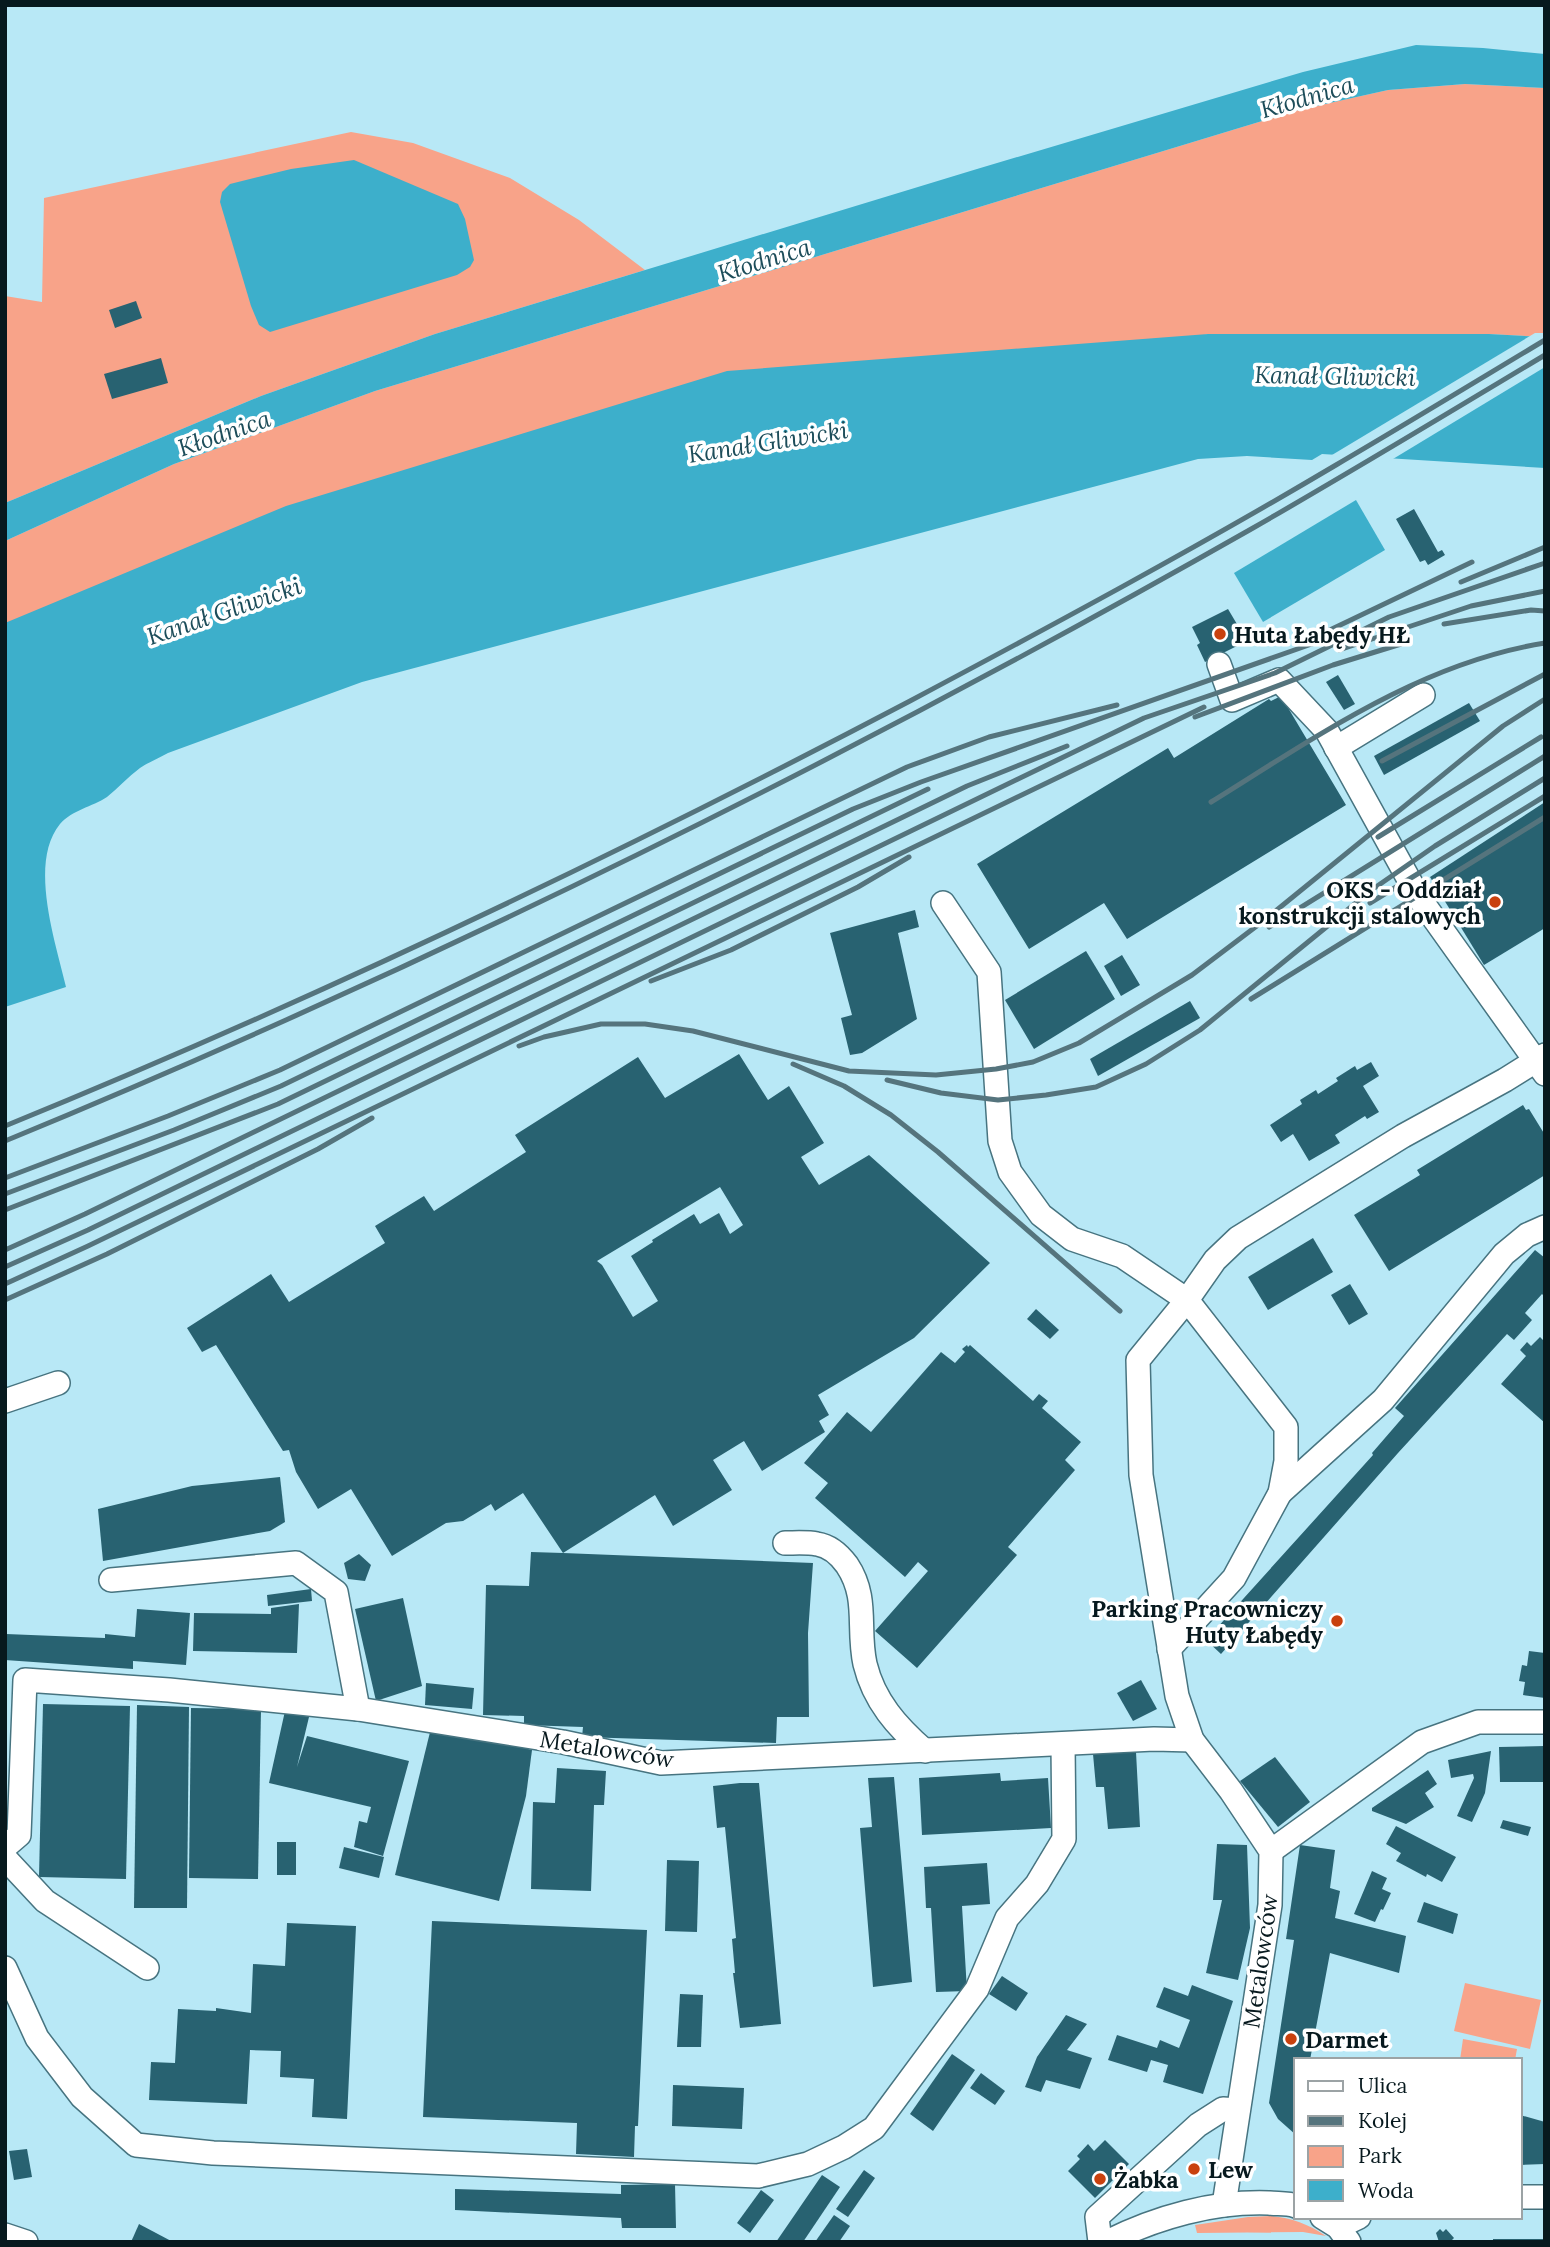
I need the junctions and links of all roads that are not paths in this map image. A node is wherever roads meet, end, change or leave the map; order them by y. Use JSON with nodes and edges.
{"nodes":[{"id":1,"x":1219,"y":664,"type":"dead end"},
{"id":2,"x":1423,"y":695,"type":"dead end"},
{"id":3,"x":1336,"y":748,"type":"junction"},
{"id":4,"x":943,"y":902,"type":"dead end"},
{"id":5,"x":1542,"y":1063,"type":"edge"},
{"id":6,"x":1545,"y":1227,"type":"edge"},
{"id":7,"x":1187,"y":1300,"type":"junction"},
{"id":8,"x":58,"y":1383,"type":"dead end"},
{"id":9,"x":5,"y":1401,"type":"edge"},
{"id":10,"x":1280,"y":1493,"type":"junction"},
{"id":11,"x":785,"y":1543,"type":"dead end"},
{"id":12,"x":111,"y":1580,"type":"dead end"},
{"id":13,"x":1169,"y":1649,"type":"junction"},
{"id":14,"x":358,"y":1709,"type":"junction"},
{"id":15,"x":1545,"y":1722,"type":"edge"},
{"id":16,"x":1192,"y":1740,"type":"junction"},
{"id":17,"x":1063,"y":1745,"type":"junction"},
{"id":18,"x":925,"y":1751,"type":"junction"},
{"id":19,"x":5,"y":1847,"type":"edge"},
{"id":20,"x":1271,"y":1851,"type":"junction"},
{"id":21,"x":5,"y":1858,"type":"edge"},
{"id":22,"x":5,"y":1968,"type":"edge"},
{"id":23,"x":147,"y":1968,"type":"dead end"},
{"id":24,"x":1238,"y":2110,"type":"junction"},
{"id":25,"x":1522,"y":2197,"type":"edge"},
{"id":26,"x":1545,"y":2197,"type":"edge"},
{"id":27,"x":1224,"y":2205,"type":"junction"},
{"id":28,"x":1294,"y":2206,"type":"edge"},
{"id":29,"x":1355,"y":2219,"type":"edge"},
{"id":30,"x":1336,"y":2229,"type":"edge"},
{"id":31,"x":5,"y":2235,"type":"edge"},
{"id":32,"x":26,"y":2242,"type":"edge"},
{"id":33,"x":1100,"y":2242,"type":"edge"},
{"id":34,"x":1107,"y":2242,"type":"edge"}],
"edges":[{"from":1,"to":3,"type":"street"},
{"from":2,"to":3,"type":"street"},
{"from":3,"to":5,"type":"street"},
{"from":4,"to":7,"type":"street"},
{"from":5,"to":7,"type":"street"},
{"from":6,"to":10,"type":"street"},
{"from":7,"to":10,"type":"street"},
{"from":7,"to":13,"type":"street"},
{"from":8,"to":9,"type":"street"},
{"from":10,"to":13,"type":"street"},
{"from":11,"to":18,"type":"street"},
{"from":12,"to":14,"type":"street"},
{"from":13,"to":16,"type":"street"},
{"from":14,"to":18,"type":"street","name":"Metalowców"},
{"from":14,"to":19,"type":"street","name":"Metalowców"},
{"from":15,"to":20,"type":"street"},
{"from":16,"to":17,"type":"street","name":"Metalowców"},
{"from":16,"to":20,"type":"street"},
{"from":17,"to":18,"type":"street","name":"Metalowców"},
{"from":17,"to":22,"type":"street"},
{"from":20,"to":24,"type":"street","name":"Metalowców"},
{"from":21,"to":23,"type":"street"},
{"from":24,"to":27,"type":"street","name":"Metalowców"},
{"from":24,"to":33,"type":"street"},
{"from":25,"to":26,"type":"street"},
{"from":27,"to":28,"type":"street"},
{"from":27,"to":34,"type":"street"},
{"from":29,"to":30,"type":"street"},
{"from":31,"to":32,"type":"street"}]}
